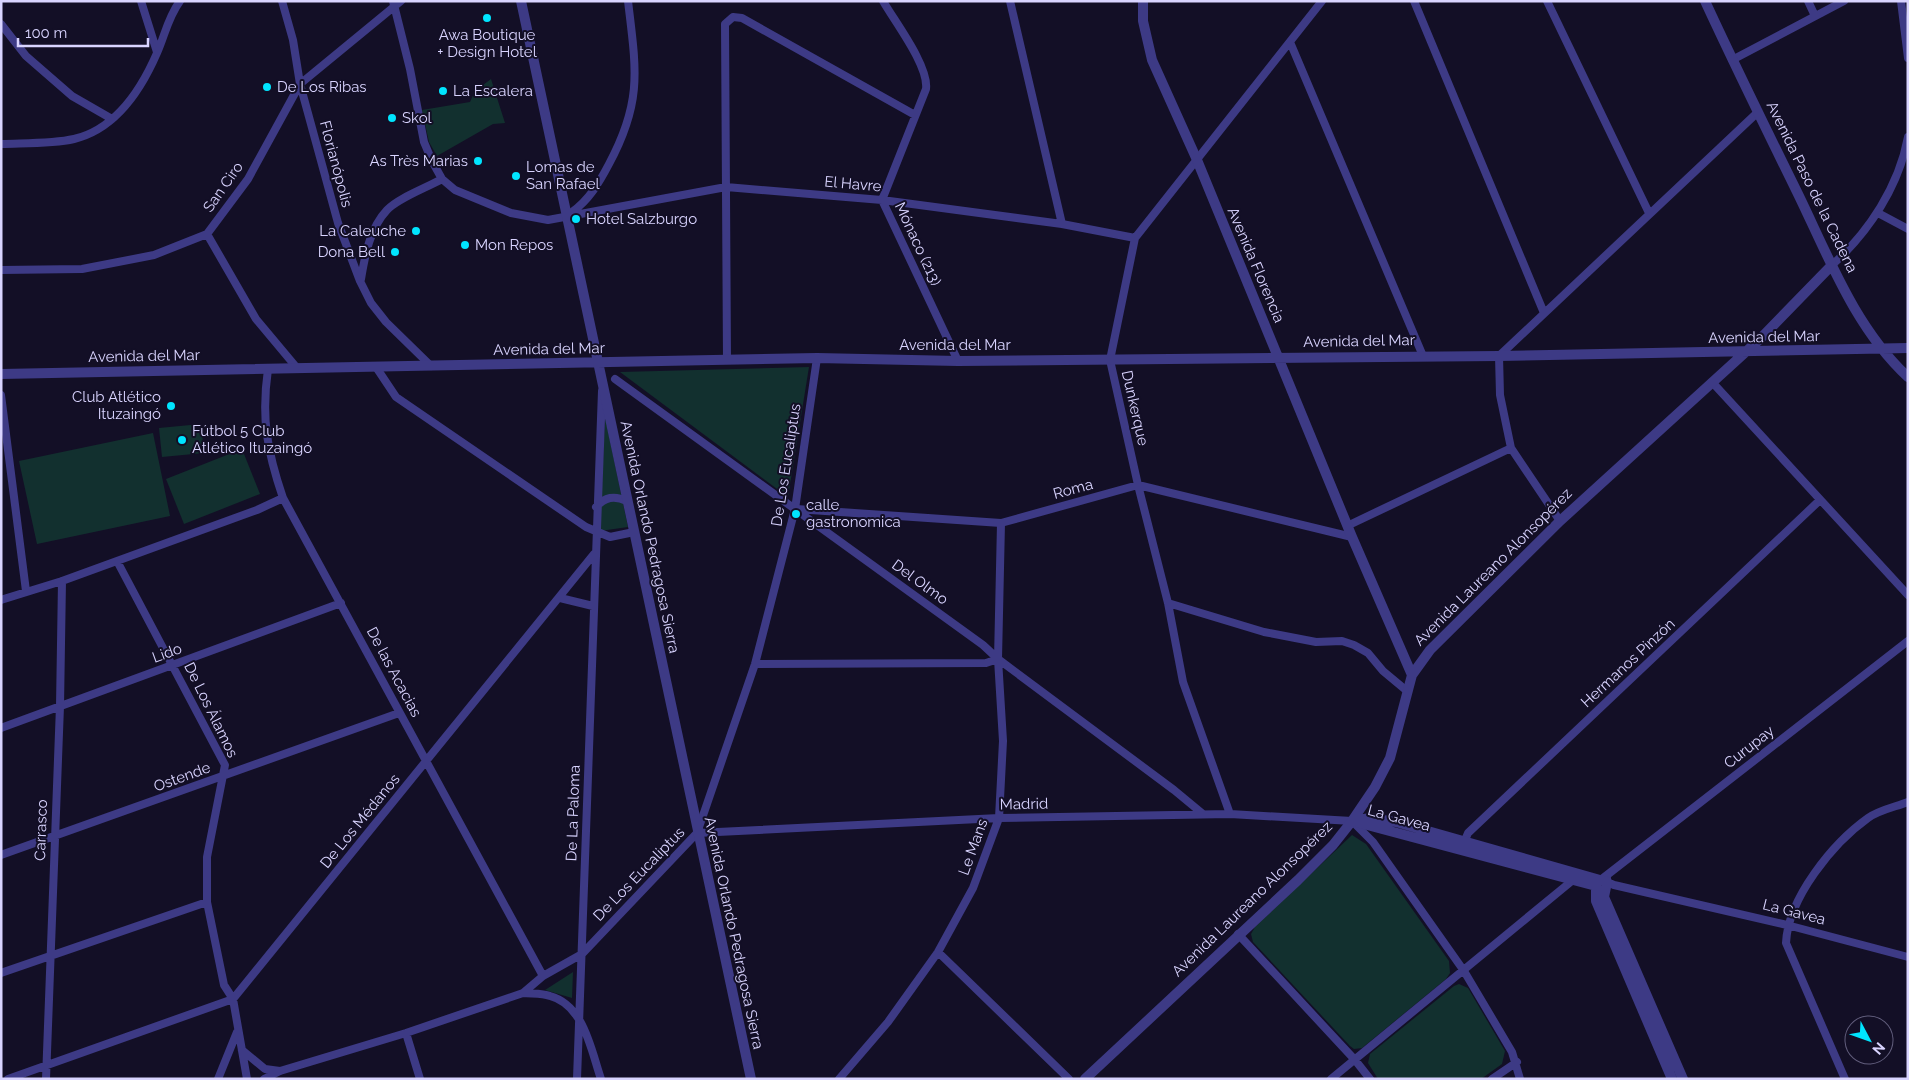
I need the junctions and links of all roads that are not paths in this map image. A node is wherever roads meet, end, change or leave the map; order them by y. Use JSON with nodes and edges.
{"nodes":[{"id":1,"x":141,"y":1,"type":"edge"},
{"id":2,"x":180,"y":1,"type":"edge"},
{"id":3,"x":282,"y":1,"type":"edge"},
{"id":4,"x":521,"y":1,"type":"edge"},
{"id":5,"x":628,"y":1,"type":"edge"},
{"id":6,"x":883,"y":1,"type":"edge"},
{"id":7,"x":1010,"y":1,"type":"edge"},
{"id":8,"x":1143,"y":1,"type":"edge"},
{"id":9,"x":1322,"y":1,"type":"edge"},
{"id":10,"x":1414,"y":1,"type":"edge"},
{"id":11,"x":1547,"y":1,"type":"edge"},
{"id":12,"x":1705,"y":1,"type":"edge"},
{"id":13,"x":1808,"y":1,"type":"edge"},
{"id":14,"x":1824,"y":1,"type":"edge"},
{"id":15,"x":1844,"y":1,"type":"edge"},
{"id":16,"x":1901,"y":1,"type":"edge"},
{"id":17,"x":396,"y":3,"type":"edge"},
{"id":18,"x":1826,"y":10,"type":"junction"},
{"id":19,"x":1815,"y":16,"type":"junction"},
{"id":20,"x":1,"y":24,"type":"edge"},
{"id":21,"x":1907,"y":36,"type":"edge"},
{"id":22,"x":1290,"y":42,"type":"junction"},
{"id":23,"x":157,"y":52,"type":"junction"},
{"id":24,"x":1908,"y":58,"type":"edge"},
{"id":25,"x":1732,"y":60,"type":"junction"},
{"id":26,"x":300,"y":84,"type":"junction"},
{"id":27,"x":1758,"y":112,"type":"junction"},
{"id":28,"x":915,"y":115,"type":"junction"},
{"id":29,"x":112,"y":120,"type":"junction"},
{"id":30,"x":1908,"y":137,"type":"edge"},
{"id":31,"x":1,"y":144,"type":"edge"},
{"id":32,"x":1197,"y":160,"type":"junction"},
{"id":33,"x":442,"y":179,"type":"junction"},
{"id":34,"x":726,"y":187,"type":"junction"},
{"id":35,"x":882,"y":200,"type":"junction"},
{"id":36,"x":1649,"y":213,"type":"junction"},
{"id":37,"x":1878,"y":213,"type":"junction"},
{"id":38,"x":568,"y":215,"type":"junction"},
{"id":39,"x":1062,"y":224,"type":"junction"},
{"id":40,"x":1908,"y":229,"type":"edge"},
{"id":41,"x":207,"y":234,"type":"junction"},
{"id":42,"x":1135,"y":238,"type":"junction"},
{"id":43,"x":1832,"y":265,"type":"junction"},
{"id":44,"x":1,"y":270,"type":"edge"},
{"id":45,"x":360,"y":281,"type":"junction"},
{"id":46,"x":1544,"y":314,"type":"junction"},
{"id":47,"x":1908,"y":348,"type":"edge"},
{"id":48,"x":1881,"y":349,"type":"junction"},
{"id":49,"x":1745,"y":352,"type":"junction"},
{"id":50,"x":1423,"y":356,"type":"junction"},
{"id":51,"x":1500,"y":356,"type":"junction"},
{"id":52,"x":1278,"y":357,"type":"junction"},
{"id":53,"x":817,"y":358,"type":"junction"},
{"id":54,"x":727,"y":360,"type":"junction"},
{"id":55,"x":1110,"y":360,"type":"junction"},
{"id":56,"x":958,"y":362,"type":"junction"},
{"id":57,"x":599,"y":363,"type":"junction"},
{"id":58,"x":432,"y":366,"type":"junction"},
{"id":59,"x":376,"y":367,"type":"junction"},
{"id":60,"x":297,"y":368,"type":"junction"},
{"id":61,"x":268,"y":369,"type":"junction"},
{"id":62,"x":1,"y":374,"type":"edge"},
{"id":63,"x":1908,"y":377,"type":"edge"},
{"id":64,"x":615,"y":380,"type":"dead end"},
{"id":65,"x":1712,"y":382,"type":"junction"},
{"id":66,"x":602,"y":383,"type":"junction"},
{"id":67,"x":1,"y":395,"type":"edge"},
{"id":68,"x":1511,"y":448,"type":"junction"},
{"id":69,"x":1138,"y":485,"type":"junction"},
{"id":70,"x":282,"y":498,"type":"junction"},
{"id":71,"x":1820,"y":500,"type":"junction"},
{"id":72,"x":626,"y":501,"type":"junction"},
{"id":73,"x":596,"y":507,"type":"junction"},
{"id":74,"x":795,"y":509,"type":"junction"},
{"id":75,"x":1560,"y":521,"type":"junction"},
{"id":76,"x":1001,"y":523,"type":"junction"},
{"id":77,"x":1347,"y":526,"type":"junction"},
{"id":78,"x":596,"y":532,"type":"junction"},
{"id":79,"x":634,"y":532,"type":"junction"},
{"id":80,"x":610,"y":537,"type":"junction"},
{"id":81,"x":1352,"y":537,"type":"junction"},
{"id":82,"x":595,"y":551,"type":"junction"},
{"id":83,"x":117,"y":561,"type":"junction"},
{"id":84,"x":62,"y":581,"type":"junction"},
{"id":85,"x":26,"y":591,"type":"junction"},
{"id":86,"x":1908,"y":595,"type":"edge"},
{"id":87,"x":560,"y":598,"type":"junction"},
{"id":88,"x":1,"y":600,"type":"edge"},
{"id":89,"x":341,"y":603,"type":"junction"},
{"id":90,"x":1168,"y":603,"type":"junction"},
{"id":91,"x":593,"y":606,"type":"junction"},
{"id":92,"x":1908,"y":642,"type":"edge"},
{"id":93,"x":998,"y":659,"type":"junction"},
{"id":94,"x":755,"y":664,"type":"junction"},
{"id":95,"x":174,"y":665,"type":"junction"},
{"id":96,"x":1412,"y":675,"type":"junction"},
{"id":97,"x":1407,"y":691,"type":"junction"},
{"id":98,"x":60,"y":706,"type":"junction"},
{"id":99,"x":399,"y":713,"type":"junction"},
{"id":100,"x":1,"y":728,"type":"edge"},
{"id":101,"x":427,"y":761,"type":"junction"},
{"id":102,"x":223,"y":776,"type":"junction"},
{"id":103,"x":1908,"y":802,"type":"edge"},
{"id":104,"x":1203,"y":814,"type":"junction"},
{"id":105,"x":1230,"y":814,"type":"junction"},
{"id":106,"x":999,"y":818,"type":"junction"},
{"id":107,"x":1352,"y":821,"type":"junction"},
{"id":108,"x":697,"y":833,"type":"junction"},
{"id":109,"x":54,"y":838,"type":"junction"},
{"id":110,"x":1463,"y":845,"type":"junction"},
{"id":111,"x":1,"y":856,"type":"edge"},
{"id":112,"x":1574,"y":876,"type":"junction"},
{"id":113,"x":1605,"y":882,"type":"junction"},
{"id":114,"x":207,"y":902,"type":"junction"},
{"id":115,"x":1786,"y":925,"type":"junction"},
{"id":116,"x":1238,"y":934,"type":"junction"},
{"id":117,"x":938,"y":952,"type":"junction"},
{"id":118,"x":582,"y":954,"type":"junction"},
{"id":119,"x":50,"y":956,"type":"junction"},
{"id":120,"x":1908,"y":957,"type":"edge"},
{"id":121,"x":1464,"y":970,"type":"junction"},
{"id":122,"x":1,"y":973,"type":"edge"},
{"id":123,"x":543,"y":976,"type":"junction"},
{"id":124,"x":523,"y":993,"type":"junction"},
{"id":125,"x":233,"y":999,"type":"junction"},
{"id":126,"x":580,"y":1018,"type":"junction"},
{"id":127,"x":238,"y":1030,"type":"junction"},
{"id":128,"x":406,"y":1033,"type":"junction"},
{"id":129,"x":241,"y":1049,"type":"junction"},
{"id":130,"x":1355,"y":1060,"type":"junction"},
{"id":131,"x":1516,"y":1062,"type":"junction"},
{"id":132,"x":46,"y":1065,"type":"junction"},
{"id":133,"x":280,"y":1071,"type":"junction"},
{"id":134,"x":8,"y":1079,"type":"edge"},
{"id":135,"x":46,"y":1079,"type":"edge"},
{"id":136,"x":218,"y":1079,"type":"edge"},
{"id":137,"x":247,"y":1079,"type":"edge"},
{"id":138,"x":264,"y":1079,"type":"edge"},
{"id":139,"x":420,"y":1079,"type":"edge"},
{"id":140,"x":577,"y":1079,"type":"edge"},
{"id":141,"x":601,"y":1079,"type":"edge"},
{"id":142,"x":751,"y":1079,"type":"edge"},
{"id":143,"x":840,"y":1079,"type":"edge"},
{"id":144,"x":1068,"y":1079,"type":"edge"},
{"id":145,"x":1085,"y":1079,"type":"edge"},
{"id":146,"x":1331,"y":1079,"type":"edge"},
{"id":147,"x":1370,"y":1079,"type":"edge"},
{"id":148,"x":1492,"y":1079,"type":"edge"},
{"id":149,"x":1520,"y":1079,"type":"edge"},
{"id":150,"x":1672,"y":1079,"type":"edge"},
{"id":151,"x":1683,"y":1079,"type":"edge"},
{"id":152,"x":1845,"y":1079,"type":"edge"}],
"edges":[{"from":1,"to":23,"type":"street"},
{"from":2,"to":23,"type":"street"},
{"from":3,"to":26,"type":"street","name":"Florianópolis"},
{"from":4,"to":38,"type":"street","name":"Avenida Orlando Pedragosa Sierra"},
{"from":5,"to":38,"type":"street"},
{"from":6,"to":28,"type":"street","name":"Mónaco (213)"},
{"from":7,"to":39,"type":"street"},
{"from":8,"to":32,"type":"street","name":"Avenida Florencia"},
{"from":9,"to":22,"type":"street","name":"Dunkerque"},
{"from":10,"to":46,"type":"street"},
{"from":11,"to":36,"type":"street"},
{"from":12,"to":25,"type":"street","name":"Avenida Paso de la Cadena"},
{"from":13,"to":19,"type":"street"},
{"from":14,"to":18,"type":"street"},
{"from":15,"to":18,"type":"street"},
{"from":16,"to":21,"type":"street"},
{"from":17,"to":26,"type":"street","name":"San Ciro"},
{"from":17,"to":33,"type":"street"},
{"from":18,"to":19,"type":"street"},
{"from":19,"to":25,"type":"street"},
{"from":20,"to":29,"type":"street"},
{"from":21,"to":24,"type":"street"},
{"from":22,"to":32,"type":"street","name":"Dunkerque"},
{"from":22,"to":50,"type":"street"},
{"from":23,"to":29,"type":"street"},
{"from":25,"to":27,"type":"street","name":"Avenida Paso de la Cadena"},
{"from":26,"to":41,"type":"street","name":"San Ciro"},
{"from":26,"to":45,"type":"street","name":"Florianópolis"},
{"from":27,"to":36,"type":"street"},
{"from":27,"to":43,"type":"street","name":"Avenida Paso de la Cadena"},
{"from":28,"to":34,"type":"street"},
{"from":28,"to":35,"type":"street","name":"Mónaco (213)"},
{"from":29,"to":31,"type":"street"},
{"from":30,"to":37,"type":"street","name":"Avenida Laureano Alonsopérez"},
{"from":32,"to":42,"type":"street","name":"Dunkerque"},
{"from":32,"to":52,"type":"street","name":"Avenida Florencia"},
{"from":33,"to":38,"type":"street","name":"El Havre"},
{"from":33,"to":45,"type":"street"},
{"from":34,"to":35,"type":"street","name":"El Havre"},
{"from":34,"to":38,"type":"street","name":"El Havre"},
{"from":34,"to":54,"type":"street"},
{"from":35,"to":39,"type":"street","name":"El Havre"},
{"from":35,"to":56,"type":"street","name":"Mónaco (213)"},
{"from":36,"to":46,"type":"street"},
{"from":37,"to":40,"type":"street"},
{"from":37,"to":43,"type":"street","name":"Avenida Laureano Alonsopérez"},
{"from":38,"to":57,"type":"street","name":"Avenida Orlando Pedragosa Sierra"},
{"from":39,"to":42,"type":"street","name":"El Havre"},
{"from":41,"to":44,"type":"street","name":"San Ciro"},
{"from":41,"to":60,"type":"street"},
{"from":42,"to":55,"type":"street","name":"Dunkerque"},
{"from":43,"to":48,"type":"street","name":"Avenida Paso de la Cadena"},
{"from":43,"to":49,"type":"street","name":"Avenida Laureano Alonsopérez"},
{"from":45,"to":58,"type":"street","name":"Florianópolis"},
{"from":46,"to":51,"type":"street"},
{"from":47,"to":48,"type":"street","name":"Avenida del Mar"},
{"from":48,"to":49,"type":"street","name":"Avenida del Mar"},
{"from":48,"to":63,"type":"street","name":"Avenida Paso de la Cadena"},
{"from":49,"to":51,"type":"street","name":"Avenida del Mar"},
{"from":49,"to":65,"type":"street","name":"Avenida Laureano Alonsopérez"},
{"from":50,"to":51,"type":"street","name":"Avenida del Mar"},
{"from":50,"to":52,"type":"street","name":"Avenida del Mar"},
{"from":51,"to":68,"type":"street"},
{"from":52,"to":55,"type":"street","name":"Avenida del Mar"},
{"from":52,"to":77,"type":"street","name":"Avenida Florencia"},
{"from":53,"to":54,"type":"street","name":"Avenida del Mar"},
{"from":53,"to":56,"type":"street","name":"Avenida del Mar"},
{"from":53,"to":74,"type":"street","name":"De Los Eucaliptus"},
{"from":54,"to":57,"type":"street","name":"Avenida del Mar"},
{"from":55,"to":56,"type":"street","name":"Avenida del Mar"},
{"from":55,"to":69,"type":"street","name":"Dunkerque"},
{"from":57,"to":58,"type":"street","name":"Avenida del Mar"},
{"from":57,"to":66,"type":"street","name":"Avenida Orlando Pedragosa Sierra"},
{"from":58,"to":59,"type":"street","name":"Avenida del Mar"},
{"from":59,"to":60,"type":"street","name":"Avenida del Mar"},
{"from":59,"to":78,"type":"street"},
{"from":60,"to":61,"type":"street","name":"Avenida del Mar"},
{"from":61,"to":62,"type":"street","name":"Avenida del Mar"},
{"from":61,"to":70,"type":"street","name":"De las Acacias"},
{"from":64,"to":74,"type":"street","name":"Del Olmo"},
{"from":65,"to":71,"type":"street"},
{"from":65,"to":75,"type":"street","name":"Avenida Laureano Alonsopérez"},
{"from":66,"to":72,"type":"street","name":"Avenida Orlando Pedragosa Sierra"},
{"from":66,"to":73,"type":"street","name":"De La Paloma"},
{"from":67,"to":85,"type":"street"},
{"from":68,"to":75,"type":"street"},
{"from":68,"to":77,"type":"street"},
{"from":69,"to":76,"type":"street","name":"Roma"},
{"from":69,"to":81,"type":"street","name":"Roma"},
{"from":69,"to":90,"type":"street","name":"Dunkerque"},
{"from":70,"to":83,"type":"street"},
{"from":70,"to":89,"type":"street","name":"De las Acacias"},
{"from":71,"to":86,"type":"street"},
{"from":71,"to":110,"type":"street","name":"Hermanos Pinzón"},
{"from":72,"to":73,"type":"street"},
{"from":72,"to":79,"type":"street","name":"Avenida Orlando Pedragosa Sierra"},
{"from":73,"to":78,"type":"street","name":"De La Paloma"},
{"from":74,"to":76,"type":"street","name":"Roma"},
{"from":74,"to":93,"type":"street","name":"Del Olmo"},
{"from":74,"to":94,"type":"street","name":"De Los Eucaliptus"},
{"from":75,"to":96,"type":"street","name":"Avenida Laureano Alonsopérez"},
{"from":76,"to":93,"type":"street","name":"Le Mans"},
{"from":77,"to":81,"type":"street","name":"Avenida Florencia"},
{"from":78,"to":80,"type":"street"},
{"from":78,"to":82,"type":"street","name":"De La Paloma"},
{"from":79,"to":80,"type":"street"},
{"from":79,"to":108,"type":"street","name":"Avenida Orlando Pedragosa Sierra"},
{"from":80,"to":82,"type":"street"},
{"from":81,"to":96,"type":"street","name":"Avenida Florencia"},
{"from":82,"to":87,"type":"street","name":"De Los Médanos"},
{"from":82,"to":91,"type":"street","name":"De La Paloma"},
{"from":83,"to":84,"type":"street"},
{"from":83,"to":95,"type":"street","name":"De Los Álamos"},
{"from":84,"to":85,"type":"street"},
{"from":84,"to":98,"type":"street","name":"Carrasco"},
{"from":85,"to":88,"type":"street"},
{"from":87,"to":91,"type":"street"},
{"from":87,"to":101,"type":"street","name":"De Los Médanos"},
{"from":89,"to":95,"type":"street","name":"Lido"},
{"from":89,"to":99,"type":"street","name":"De las Acacias"},
{"from":90,"to":97,"type":"street"},
{"from":90,"to":105,"type":"street","name":"Dunkerque"},
{"from":91,"to":118,"type":"street","name":"De La Paloma"},
{"from":92,"to":113,"type":"street","name":"Curupay"},
{"from":93,"to":94,"type":"street"},
{"from":93,"to":104,"type":"street","name":"Del Olmo"},
{"from":93,"to":106,"type":"street","name":"Le Mans"},
{"from":94,"to":108,"type":"street","name":"De Los Eucaliptus"},
{"from":95,"to":98,"type":"street","name":"Lido"},
{"from":95,"to":102,"type":"street","name":"De Los Álamos"},
{"from":96,"to":97,"type":"street","name":"Avenida Laureano Alonsopérez"},
{"from":97,"to":107,"type":"street","name":"Avenida Laureano Alonsopérez"},
{"from":98,"to":100,"type":"street","name":"Lido"},
{"from":98,"to":109,"type":"street","name":"Carrasco"},
{"from":99,"to":101,"type":"street","name":"De las Acacias"},
{"from":99,"to":102,"type":"street","name":"Ostende"},
{"from":101,"to":123,"type":"street","name":"De las Acacias"},
{"from":101,"to":125,"type":"street","name":"De Los Médanos"},
{"from":102,"to":109,"type":"street","name":"Ostende"},
{"from":102,"to":114,"type":"street","name":"De Los Álamos"},
{"from":103,"to":115,"type":"street"},
{"from":104,"to":105,"type":"street","name":"Madrid"},
{"from":104,"to":106,"type":"street","name":"Madrid"},
{"from":105,"to":107,"type":"street","name":"Madrid"},
{"from":106,"to":108,"type":"street","name":"Madrid"},
{"from":106,"to":117,"type":"street","name":"Le Mans"},
{"from":107,"to":110,"type":"street","name":"La Gavea"},
{"from":107,"to":116,"type":"street","name":"Avenida Laureano Alonsopérez"},
{"from":107,"to":121,"type":"street"},
{"from":108,"to":118,"type":"street","name":"De Los Eucaliptus"},
{"from":108,"to":142,"type":"street","name":"Avenida Orlando Pedragosa Sierra"},
{"from":109,"to":111,"type":"street","name":"Ostende"},
{"from":109,"to":119,"type":"street","name":"Carrasco"},
{"from":110,"to":112,"type":"street","name":"La Gavea"},
{"from":112,"to":113,"type":"street","name":"La Gavea"},
{"from":112,"to":121,"type":"street"},
{"from":113,"to":115,"type":"street","name":"La Gavea"},
{"from":113,"to":150,"type":"street"},
{"from":113,"to":151,"type":"street"},
{"from":114,"to":119,"type":"street"},
{"from":114,"to":125,"type":"street","name":"De Los Álamos"},
{"from":115,"to":120,"type":"street","name":"La Gavea"},
{"from":115,"to":152,"type":"street"},
{"from":116,"to":130,"type":"street"},
{"from":116,"to":145,"type":"street","name":"Avenida Laureano Alonsopérez"},
{"from":117,"to":143,"type":"street","name":"Le Mans"},
{"from":117,"to":144,"type":"street"},
{"from":118,"to":123,"type":"street","name":"De Los Eucaliptus"},
{"from":118,"to":126,"type":"street","name":"De La Paloma"},
{"from":119,"to":122,"type":"street"},
{"from":119,"to":132,"type":"street","name":"Carrasco"},
{"from":121,"to":130,"type":"street"},
{"from":121,"to":131,"type":"street"},
{"from":123,"to":124,"type":"street","name":"De Los Eucaliptus"},
{"from":124,"to":126,"type":"street"},
{"from":124,"to":128,"type":"street","name":"De Los Eucaliptus"},
{"from":125,"to":127,"type":"street"},
{"from":125,"to":132,"type":"street"},
{"from":126,"to":140,"type":"street","name":"De La Paloma"},
{"from":126,"to":141,"type":"street"},
{"from":127,"to":129,"type":"street"},
{"from":127,"to":136,"type":"street"},
{"from":128,"to":133,"type":"street","name":"De Los Eucaliptus"},
{"from":128,"to":139,"type":"street"},
{"from":129,"to":133,"type":"street"},
{"from":129,"to":137,"type":"street"},
{"from":130,"to":146,"type":"street"},
{"from":130,"to":147,"type":"street"},
{"from":131,"to":148,"type":"street"},
{"from":131,"to":149,"type":"street"},
{"from":132,"to":134,"type":"street"},
{"from":132,"to":135,"type":"street","name":"Carrasco"},
{"from":133,"to":138,"type":"street","name":"De Los Eucaliptus"}]}
